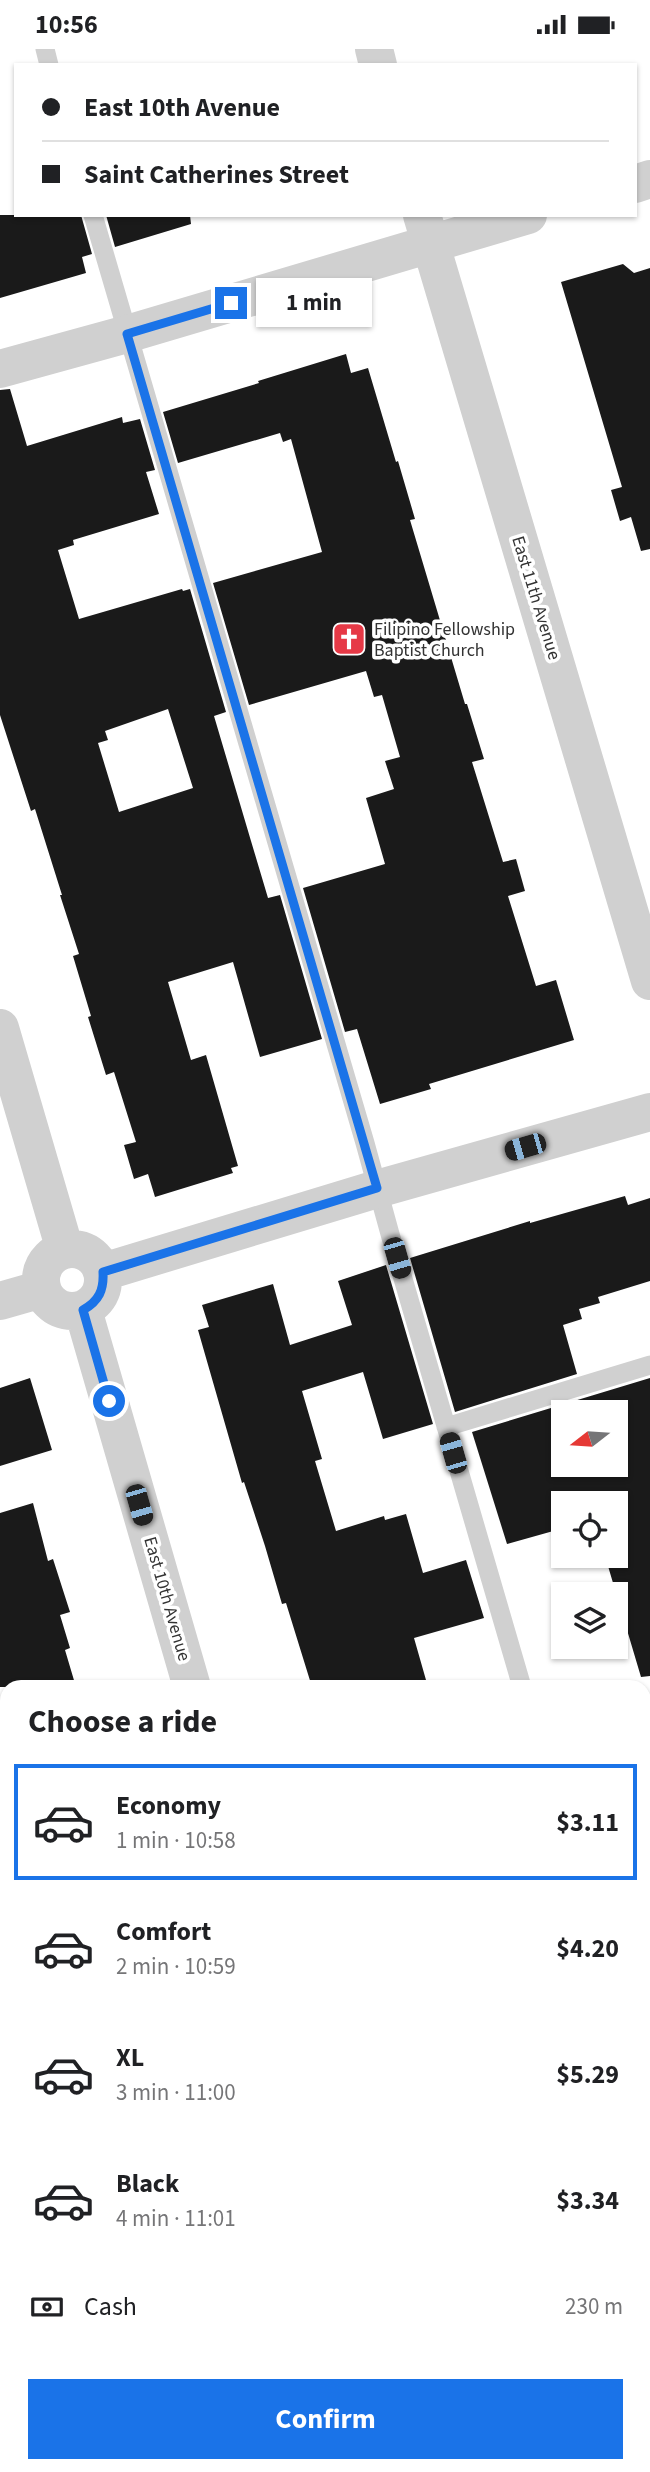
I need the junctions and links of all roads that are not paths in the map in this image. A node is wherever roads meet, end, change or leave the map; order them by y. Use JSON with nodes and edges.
{"nodes":[{"id":1,"x":94,"y":217,"type":"edge"},
{"id":2,"x":514,"y":217,"type":"edge"},
{"id":3,"x":426,"y":230,"type":"edge"},
{"id":4,"x":127,"y":334,"type":"junction"},
{"id":5,"x":0,"y":369,"type":"edge"},
{"id":6,"x":650,"y":981,"type":"edge"},
{"id":7,"x":0,"y":1028,"type":"edge"},
{"id":8,"x":650,"y":1112,"type":"edge"},
{"id":9,"x":377,"y":1188,"type":"junction"},
{"id":10,"x":65,"y":1250,"type":"junction"},
{"id":11,"x":103,"y":1272,"type":"junction"},
{"id":12,"x":42,"y":1289,"type":"junction"},
{"id":13,"x":0,"y":1301,"type":"edge"},
{"id":14,"x":83,"y":1310,"type":"junction"},
{"id":15,"x":650,"y":1365,"type":"edge"},
{"id":16,"x":446,"y":1427,"type":"junction"},
{"id":17,"x":190,"y":1680,"type":"edge"},
{"id":18,"x":520,"y":1680,"type":"edge"}],
"edges":[{"from":1,"to":4,"type":"lane"},
{"from":2,"to":3,"type":"street"},
{"from":3,"to":4,"type":"street"},
{"from":3,"to":6,"type":"street","name":"East 11th Avenue"},
{"from":4,"to":5,"type":"street"},
{"from":4,"to":9,"type":"lane"},
{"from":7,"to":10,"type":"street"},
{"from":8,"to":9,"type":"street"},
{"from":9,"to":11,"type":"street"},
{"from":9,"to":16,"type":"lane"},
{"from":10,"to":11,"type":"street"},
{"from":10,"to":12,"type":"street"},
{"from":11,"to":14,"type":"street"},
{"from":12,"to":13,"type":"street"},
{"from":12,"to":14,"type":"street"},
{"from":14,"to":17,"type":"street","name":"East 10th Avenue"},
{"from":15,"to":16,"type":"lane"},
{"from":16,"to":18,"type":"lane"}]}
